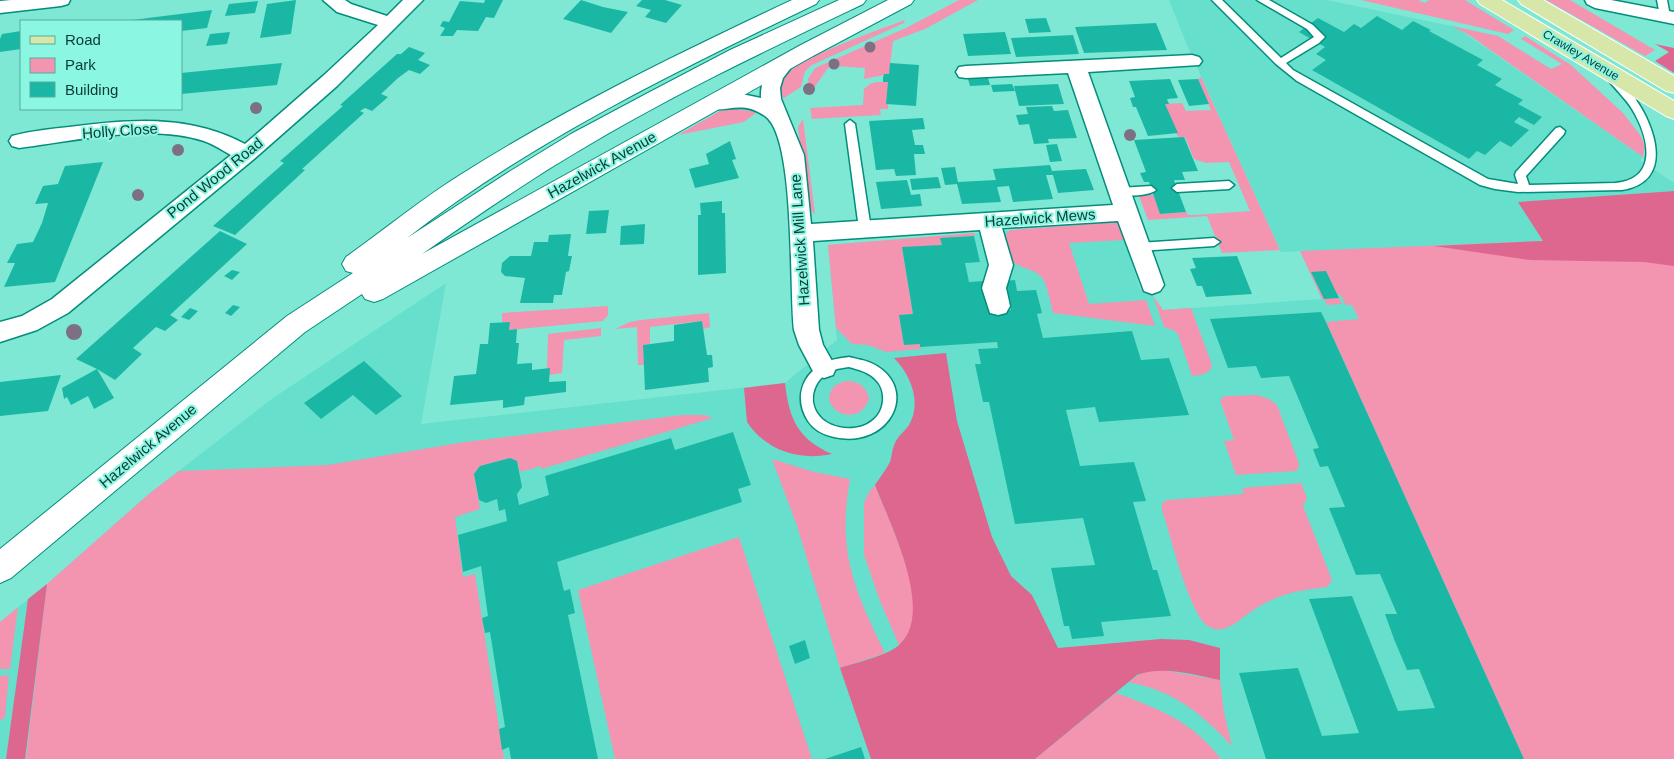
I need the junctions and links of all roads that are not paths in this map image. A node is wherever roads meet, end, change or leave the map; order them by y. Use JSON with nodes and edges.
{"nodes":[{"id":1,"x":61,"y":0,"type":"edge"},
{"id":2,"x":332,"y":0,"type":"edge"},
{"id":3,"x":414,"y":0,"type":"edge"},
{"id":4,"x":809,"y":0,"type":"edge"},
{"id":5,"x":856,"y":0,"type":"edge"},
{"id":6,"x":904,"y":0,"type":"edge"},
{"id":7,"x":1217,"y":0,"type":"edge"},
{"id":8,"x":1262,"y":0,"type":"edge"},
{"id":9,"x":1487,"y":0,"type":"edge"},
{"id":10,"x":1594,"y":0,"type":"edge"},
{"id":11,"x":1532,"y":2,"type":"edge"},
{"id":12,"x":0,"y":7,"type":"edge"},
{"id":13,"x":1667,"y":11,"type":"edge"},
{"id":14,"x":391,"y":23,"type":"junction"},
{"id":15,"x":1571,"y":48,"type":"junction"},
{"id":16,"x":1192,"y":61,"type":"dead end"},
{"id":17,"x":1279,"y":62,"type":"junction"},
{"id":18,"x":783,"y":65,"type":"junction"},
{"id":19,"x":1076,"y":67,"type":"junction"},
{"id":20,"x":966,"y":72,"type":"dead end"},
{"id":21,"x":1674,"y":86,"type":"edge"},
{"id":22,"x":713,"y":103,"type":"junction"},
{"id":23,"x":1674,"y":111,"type":"edge"},
{"id":24,"x":775,"y":113,"type":"junction"},
{"id":25,"x":850,"y":124,"type":"dead end"},
{"id":26,"x":1560,"y":131,"type":"dead end"},
{"id":27,"x":19,"y":141,"type":"dead end"},
{"id":28,"x":1662,"y":142,"type":"dead end"},
{"id":29,"x":246,"y":154,"type":"junction"},
{"id":30,"x":1663,"y":159,"type":"dead end"},
{"id":31,"x":1230,"y":185,"type":"dead end"},
{"id":32,"x":1177,"y":188,"type":"dead end"},
{"id":33,"x":1519,"y":188,"type":"junction"},
{"id":34,"x":1151,"y":190,"type":"dead end"},
{"id":35,"x":1123,"y":202,"type":"junction"},
{"id":36,"x":989,"y":221,"type":"junction"},
{"id":37,"x":865,"y":229,"type":"junction"},
{"id":38,"x":801,"y":233,"type":"junction"},
{"id":39,"x":1214,"y":242,"type":"dead end"},
{"id":40,"x":1139,"y":247,"type":"junction"},
{"id":41,"x":1152,"y":285,"type":"dead end"},
{"id":42,"x":998,"y":306,"type":"dead end"},
{"id":43,"x":296,"y":324,"type":"junction"},
{"id":44,"x":0,"y":332,"type":"edge"},
{"id":45,"x":824,"y":368,"type":"junction"},
{"id":46,"x":0,"y":568,"type":"edge"}],
"edges":[{"from":1,"to":12,"type":"street"},
{"from":2,"to":14,"type":"street"},
{"from":3,"to":14,"type":"street","name":"Pond Wood Road"},
{"from":4,"to":43,"type":"street","name":"Hazelwick Avenue"},
{"from":5,"to":43,"type":"street","name":"Hazelwick Avenue"},
{"from":6,"to":18,"type":"street","name":"Hazelwick Avenue"},
{"from":7,"to":17,"type":"lane"},
{"from":8,"to":17,"type":"lane"},
{"from":9,"to":15,"type":"main road","name":"Crawley Avenue"},
{"from":10,"to":13,"type":"street"},
{"from":11,"to":21,"type":"main road","name":"Crawley Avenue"},
{"from":14,"to":29,"type":"street","name":"Pond Wood Road"},
{"from":15,"to":23,"type":"main road","name":"Crawley Avenue"},
{"from":15,"to":28,"type":"lane"},
{"from":16,"to":19,"type":"street"},
{"from":17,"to":33,"type":"lane"},
{"from":18,"to":22,"type":"street","name":"Hazelwick Avenue"},
{"from":18,"to":24,"type":"street","name":"Hazelwick Mill Lane"},
{"from":19,"to":20,"type":"street"},
{"from":19,"to":35,"type":"street"},
{"from":22,"to":24,"type":"street"},
{"from":22,"to":43,"type":"street","name":"Hazelwick Avenue"},
{"from":24,"to":38,"type":"street","name":"Hazelwick Mill Lane"},
{"from":25,"to":37,"type":"lane"},
{"from":26,"to":33,"type":"lane"},
{"from":27,"to":29,"type":"street","name":"Holly Close"},
{"from":29,"to":44,"type":"street","name":"Pond Wood Road"},
{"from":30,"to":33,"type":"lane"},
{"from":31,"to":32,"type":"lane"},
{"from":34,"to":35,"type":"lane"},
{"from":35,"to":36,"type":"street","name":"Hazelwick Mews"},
{"from":35,"to":40,"type":"street"},
{"from":36,"to":37,"type":"street","name":"Hazelwick Mews"},
{"from":36,"to":42,"type":"street"},
{"from":37,"to":38,"type":"street","name":"Hazelwick Mews"},
{"from":38,"to":45,"type":"street","name":"Hazelwick Mill Lane"},
{"from":39,"to":40,"type":"lane"},
{"from":40,"to":41,"type":"street"},
{"from":43,"to":46,"type":"street","name":"Hazelwick Avenue"},
{"from":45,"to":45,"type":"lane"}]}
